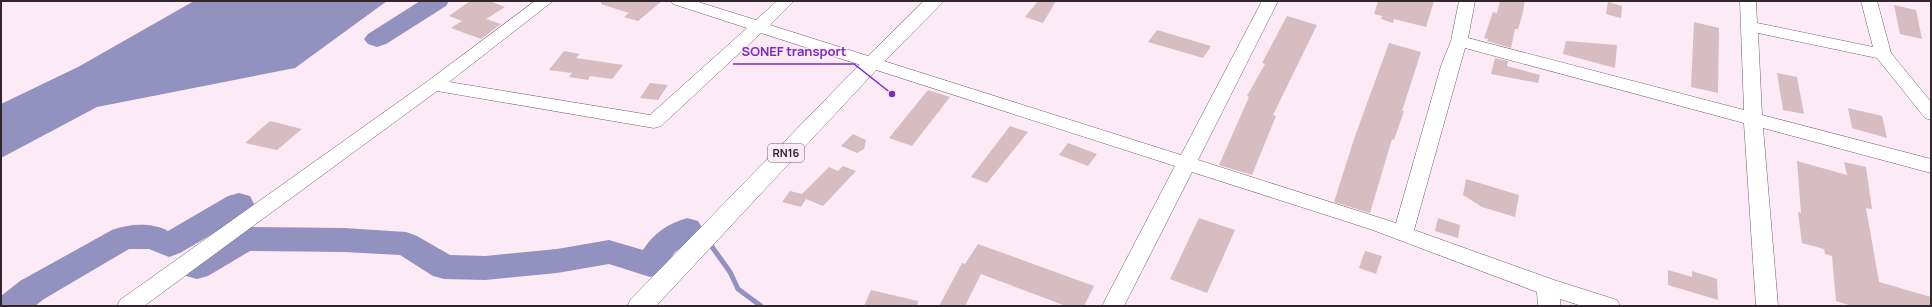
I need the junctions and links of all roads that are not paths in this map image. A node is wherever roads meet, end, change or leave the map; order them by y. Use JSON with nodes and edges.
{"nodes":[{"id":1,"x":545,"y":1,"type":"edge"},
{"id":2,"x":678,"y":1,"type":"edge"},
{"id":3,"x":786,"y":1,"type":"edge"},
{"id":4,"x":934,"y":1,"type":"edge"},
{"id":5,"x":1270,"y":1,"type":"edge"},
{"id":6,"x":1468,"y":1,"type":"edge"},
{"id":7,"x":1748,"y":1,"type":"edge"},
{"id":8,"x":1869,"y":1,"type":"edge"},
{"id":9,"x":1750,"y":26,"type":"junction"},
{"id":10,"x":759,"y":27,"type":"junction"},
{"id":11,"x":1459,"y":41,"type":"junction"},
{"id":12,"x":1883,"y":54,"type":"junction"},
{"id":13,"x":872,"y":63,"type":"junction"},
{"id":14,"x":434,"y":85,"type":"junction"},
{"id":15,"x":1931,"y":114,"type":"edge"},
{"id":16,"x":1753,"y":119,"type":"junction"},
{"id":17,"x":1187,"y":162,"type":"junction"},
{"id":18,"x":1931,"y":166,"type":"edge"},
{"id":19,"x":1403,"y":233,"type":"junction"},
{"id":20,"x":1549,"y":296,"type":"edge"},
{"id":21,"x":128,"y":306,"type":"edge"},
{"id":22,"x":640,"y":306,"type":"edge"},
{"id":23,"x":1112,"y":306,"type":"edge"},
{"id":24,"x":1609,"y":306,"type":"edge"},
{"id":25,"x":1766,"y":306,"type":"edge"}],
"edges":[{"from":1,"to":14,"type":"street"},
{"from":2,"to":10,"type":"street"},
{"from":3,"to":10,"type":"street"},
{"from":4,"to":13,"type":"main road","number":"RN16"},
{"from":5,"to":17,"type":"street"},
{"from":6,"to":11,"type":"street"},
{"from":7,"to":9,"type":"street"},
{"from":8,"to":12,"type":"street"},
{"from":9,"to":12,"type":"street"},
{"from":9,"to":16,"type":"street"},
{"from":10,"to":13,"type":"street"},
{"from":10,"to":14,"type":"street"},
{"from":11,"to":16,"type":"street"},
{"from":11,"to":19,"type":"street"},
{"from":12,"to":15,"type":"street"},
{"from":13,"to":17,"type":"street"},
{"from":13,"to":22,"type":"main road","number":"RN16"},
{"from":14,"to":21,"type":"street"},
{"from":16,"to":18,"type":"street"},
{"from":16,"to":25,"type":"street"},
{"from":17,"to":19,"type":"street"},
{"from":17,"to":23,"type":"street"},
{"from":19,"to":20,"type":"street"},
{"from":20,"to":24,"type":"street"}]}
